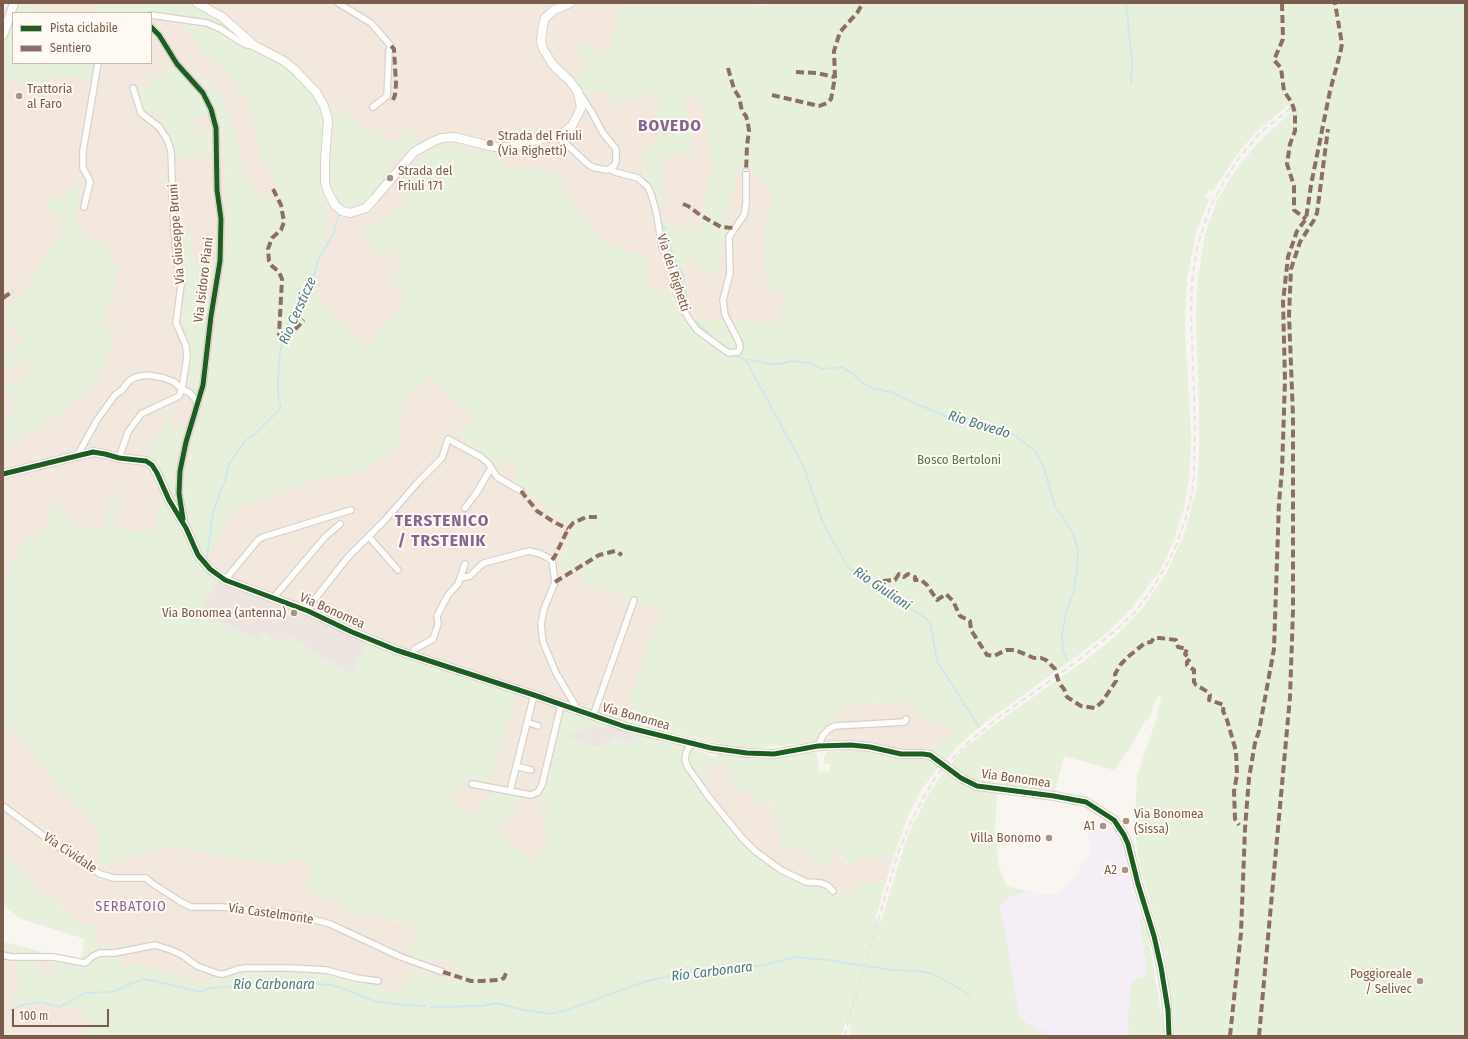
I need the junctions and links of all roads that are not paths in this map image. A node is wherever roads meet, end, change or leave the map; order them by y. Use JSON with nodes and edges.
{"nodes":[{"id":1,"x":14,"y":3,"type":"edge"},
{"id":2,"x":197,"y":3,"type":"edge"},
{"id":3,"x":338,"y":3,"type":"edge"},
{"id":4,"x":570,"y":3,"type":"edge"},
{"id":5,"x":152,"y":15,"type":"edge"},
{"id":6,"x":152,"y":28,"type":"edge"},
{"id":7,"x":3,"y":35,"type":"edge"},
{"id":8,"x":255,"y":46,"type":"junction"},
{"id":9,"x":98,"y":64,"type":"edge"},
{"id":10,"x":133,"y":88,"type":"dead end"},
{"id":11,"x":578,"y":92,"type":"junction"},
{"id":12,"x":373,"y":107,"type":"dead end"},
{"id":13,"x":554,"y":136,"type":"junction"},
{"id":14,"x":609,"y":169,"type":"junction"},
{"id":15,"x":746,"y":172,"type":"dead end"},
{"id":16,"x":84,"y":207,"type":"dead end"},
{"id":17,"x":182,"y":389,"type":"junction"},
{"id":18,"x":198,"y":403,"type":"junction"},
{"id":19,"x":77,"y":456,"type":"junction"},
{"id":20,"x":118,"y":458,"type":"junction"},
{"id":21,"x":491,"y":468,"type":"junction"},
{"id":22,"x":3,"y":474,"type":"edge"},
{"id":23,"x":521,"y":491,"type":"dead end"},
{"id":24,"x":465,"y":508,"type":"dead end"},
{"id":25,"x":351,"y":510,"type":"dead end"},
{"id":26,"x":340,"y":524,"type":"dead end"},
{"id":27,"x":186,"y":528,"type":"junction"},
{"id":28,"x":369,"y":537,"type":"junction"},
{"id":29,"x":465,"y":564,"type":"dead end"},
{"id":30,"x":398,"y":570,"type":"dead end"},
{"id":31,"x":461,"y":578,"type":"junction"},
{"id":32,"x":225,"y":580,"type":"junction"},
{"id":33,"x":274,"y":597,"type":"junction"},
{"id":34,"x":634,"y":600,"type":"dead end"},
{"id":35,"x":308,"y":611,"type":"junction"},
{"id":36,"x":411,"y":655,"type":"junction"},
{"id":37,"x":534,"y":695,"type":"junction"},
{"id":38,"x":561,"y":705,"type":"junction"},
{"id":39,"x":578,"y":710,"type":"junction"},
{"id":40,"x":593,"y":716,"type":"junction"},
{"id":41,"x":906,"y":719,"type":"dead end"},
{"id":42,"x":527,"y":722,"type":"junction"},
{"id":43,"x":538,"y":726,"type":"dead end"},
{"id":44,"x":691,"y":743,"type":"junction"},
{"id":45,"x":818,"y":746,"type":"junction"},
{"id":46,"x":516,"y":766,"type":"junction"},
{"id":47,"x":531,"y":770,"type":"dead end"},
{"id":48,"x":472,"y":784,"type":"dead end"},
{"id":49,"x":510,"y":791,"type":"junction"},
{"id":50,"x":3,"y":806,"type":"edge"},
{"id":51,"x":146,"y":878,"type":"joint"},
{"id":52,"x":833,"y":891,"type":"dead end"},
{"id":53,"x":3,"y":955,"type":"edge"},
{"id":54,"x":10,"y":956,"type":"junction"},
{"id":55,"x":3,"y":959,"type":"edge"},
{"id":56,"x":443,"y":972,"type":"dead end"},
{"id":57,"x":378,"y":981,"type":"dead end"},
{"id":58,"x":1169,"y":1036,"type":"edge"}],
"edges":[{"from":1,"to":7,"type":"street"},
{"from":2,"to":8,"type":"street"},
{"from":3,"to":12,"type":"street"},
{"from":4,"to":11,"type":"street"},
{"from":5,"to":8,"type":"street"},
{"from":6,"to":18,"type":"street","name":"Via Isidoro Piani"},
{"from":8,"to":13,"type":"street"},
{"from":9,"to":16,"type":"street"},
{"from":10,"to":17,"type":"street","name":"Via Giuseppe Bruni"},
{"from":11,"to":13,"type":"street"},
{"from":11,"to":14,"type":"street"},
{"from":13,"to":14,"type":"street"},
{"from":14,"to":15,"type":"street","name":"Via dei Righetti"},
{"from":17,"to":18,"type":"street"},
{"from":17,"to":19,"type":"street"},
{"from":17,"to":20,"type":"street"},
{"from":18,"to":27,"type":"street","name":"Via Isidoro Piani"},
{"from":19,"to":20,"type":"street","name":"Via Bonomea"},
{"from":19,"to":22,"type":"street","name":"Via Bonomea"},
{"from":20,"to":27,"type":"street","name":"Via Bonomea"},
{"from":21,"to":23,"type":"street"},
{"from":21,"to":24,"type":"street"},
{"from":21,"to":28,"type":"street"},
{"from":25,"to":32,"type":"street"},
{"from":26,"to":33,"type":"street"},
{"from":27,"to":32,"type":"street","name":"Via Bonomea"},
{"from":28,"to":30,"type":"street"},
{"from":28,"to":35,"type":"street"},
{"from":29,"to":31,"type":"street"},
{"from":31,"to":36,"type":"street"},
{"from":31,"to":39,"type":"street"},
{"from":32,"to":33,"type":"street","name":"Via Bonomea"},
{"from":33,"to":35,"type":"street","name":"Via Bonomea"},
{"from":34,"to":40,"type":"street"},
{"from":35,"to":36,"type":"street","name":"Via Bonomea"},
{"from":36,"to":37,"type":"street","name":"Via Bonomea"},
{"from":37,"to":38,"type":"street","name":"Via Bonomea"},
{"from":37,"to":42,"type":"street"},
{"from":38,"to":39,"type":"street","name":"Via Bonomea"},
{"from":38,"to":49,"type":"street"},
{"from":39,"to":40,"type":"street","name":"Via Bonomea"},
{"from":40,"to":44,"type":"street","name":"Via Bonomea"},
{"from":41,"to":45,"type":"street"},
{"from":42,"to":43,"type":"street"},
{"from":42,"to":46,"type":"street"},
{"from":44,"to":45,"type":"street","name":"Via Bonomea"},
{"from":44,"to":52,"type":"street"},
{"from":45,"to":58,"type":"street","name":"Via Bonomea","bridge":true},
{"from":46,"to":47,"type":"street"},
{"from":46,"to":49,"type":"street"},
{"from":48,"to":49,"type":"street"},
{"from":50,"to":51,"type":"street","name":"Via Cividale"},
{"from":51,"to":56,"type":"street","name":"Via Castelmonte"},
{"from":53,"to":54,"type":"street"},
{"from":54,"to":55,"type":"street"},
{"from":54,"to":57,"type":"street"}]}
